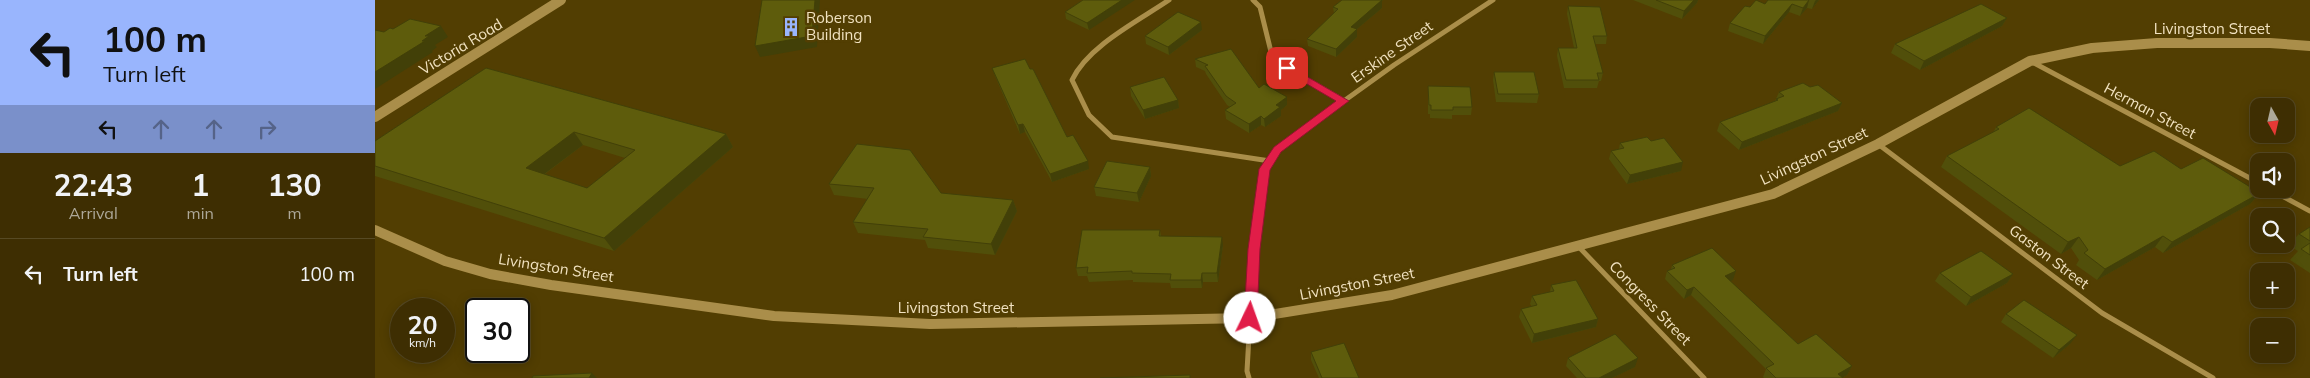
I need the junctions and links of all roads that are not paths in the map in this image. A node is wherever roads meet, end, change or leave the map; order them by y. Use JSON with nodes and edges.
{"nodes":[{"id":1,"x":561,"y":0,"type":"edge"},
{"id":2,"x":1169,"y":0,"type":"edge"},
{"id":3,"x":1253,"y":0,"type":"edge"},
{"id":4,"x":1493,"y":0,"type":"edge"},
{"id":5,"x":2310,"y":46,"type":"edge"},
{"id":6,"x":2030,"y":60,"type":"junction"},
{"id":7,"x":1343,"y":101,"type":"junction"},
{"id":8,"x":375,"y":117,"type":"edge"},
{"id":9,"x":1878,"y":144,"type":"junction"},
{"id":10,"x":1270,"y":160,"type":"junction"},
{"id":11,"x":2250,"y":179,"type":"edge"},
{"id":12,"x":2286,"y":198,"type":"edge"},
{"id":13,"x":2310,"y":211,"type":"edge"},
{"id":14,"x":375,"y":230,"type":"edge"},
{"id":15,"x":1578,"y":246,"type":"junction"},
{"id":16,"x":1250,"y":318,"type":"junction"},
{"id":17,"x":1249,"y":378,"type":"edge"},
{"id":18,"x":1704,"y":378,"type":"edge"},
{"id":19,"x":2213,"y":378,"type":"edge"}],
"edges":[{"from":1,"to":8,"type":"street","name":"Victoria Road"},
{"from":2,"to":10,"type":"street"},
{"from":3,"to":7,"type":"street"},
{"from":4,"to":7,"type":"street","name":"Erskine Street"},
{"from":5,"to":6,"type":"street","name":"Livingston Street"},
{"from":6,"to":9,"type":"street","name":"Livingston Street"},
{"from":6,"to":11,"type":"street","name":"Herman Street"},
{"from":7,"to":10,"type":"street","name":"Erskine Street"},
{"from":9,"to":15,"type":"street","name":"Livingston Street"},
{"from":9,"to":19,"type":"street","name":"Gaston Street"},
{"from":10,"to":16,"type":"street","name":"Erskine Street"},
{"from":12,"to":13,"type":"street"},
{"from":14,"to":16,"type":"street","name":"Livingston Street"},
{"from":15,"to":16,"type":"street","name":"Livingston Street"},
{"from":15,"to":18,"type":"street","name":"Congress Street"},
{"from":16,"to":17,"type":"street","name":"Erskine Street"}]}
